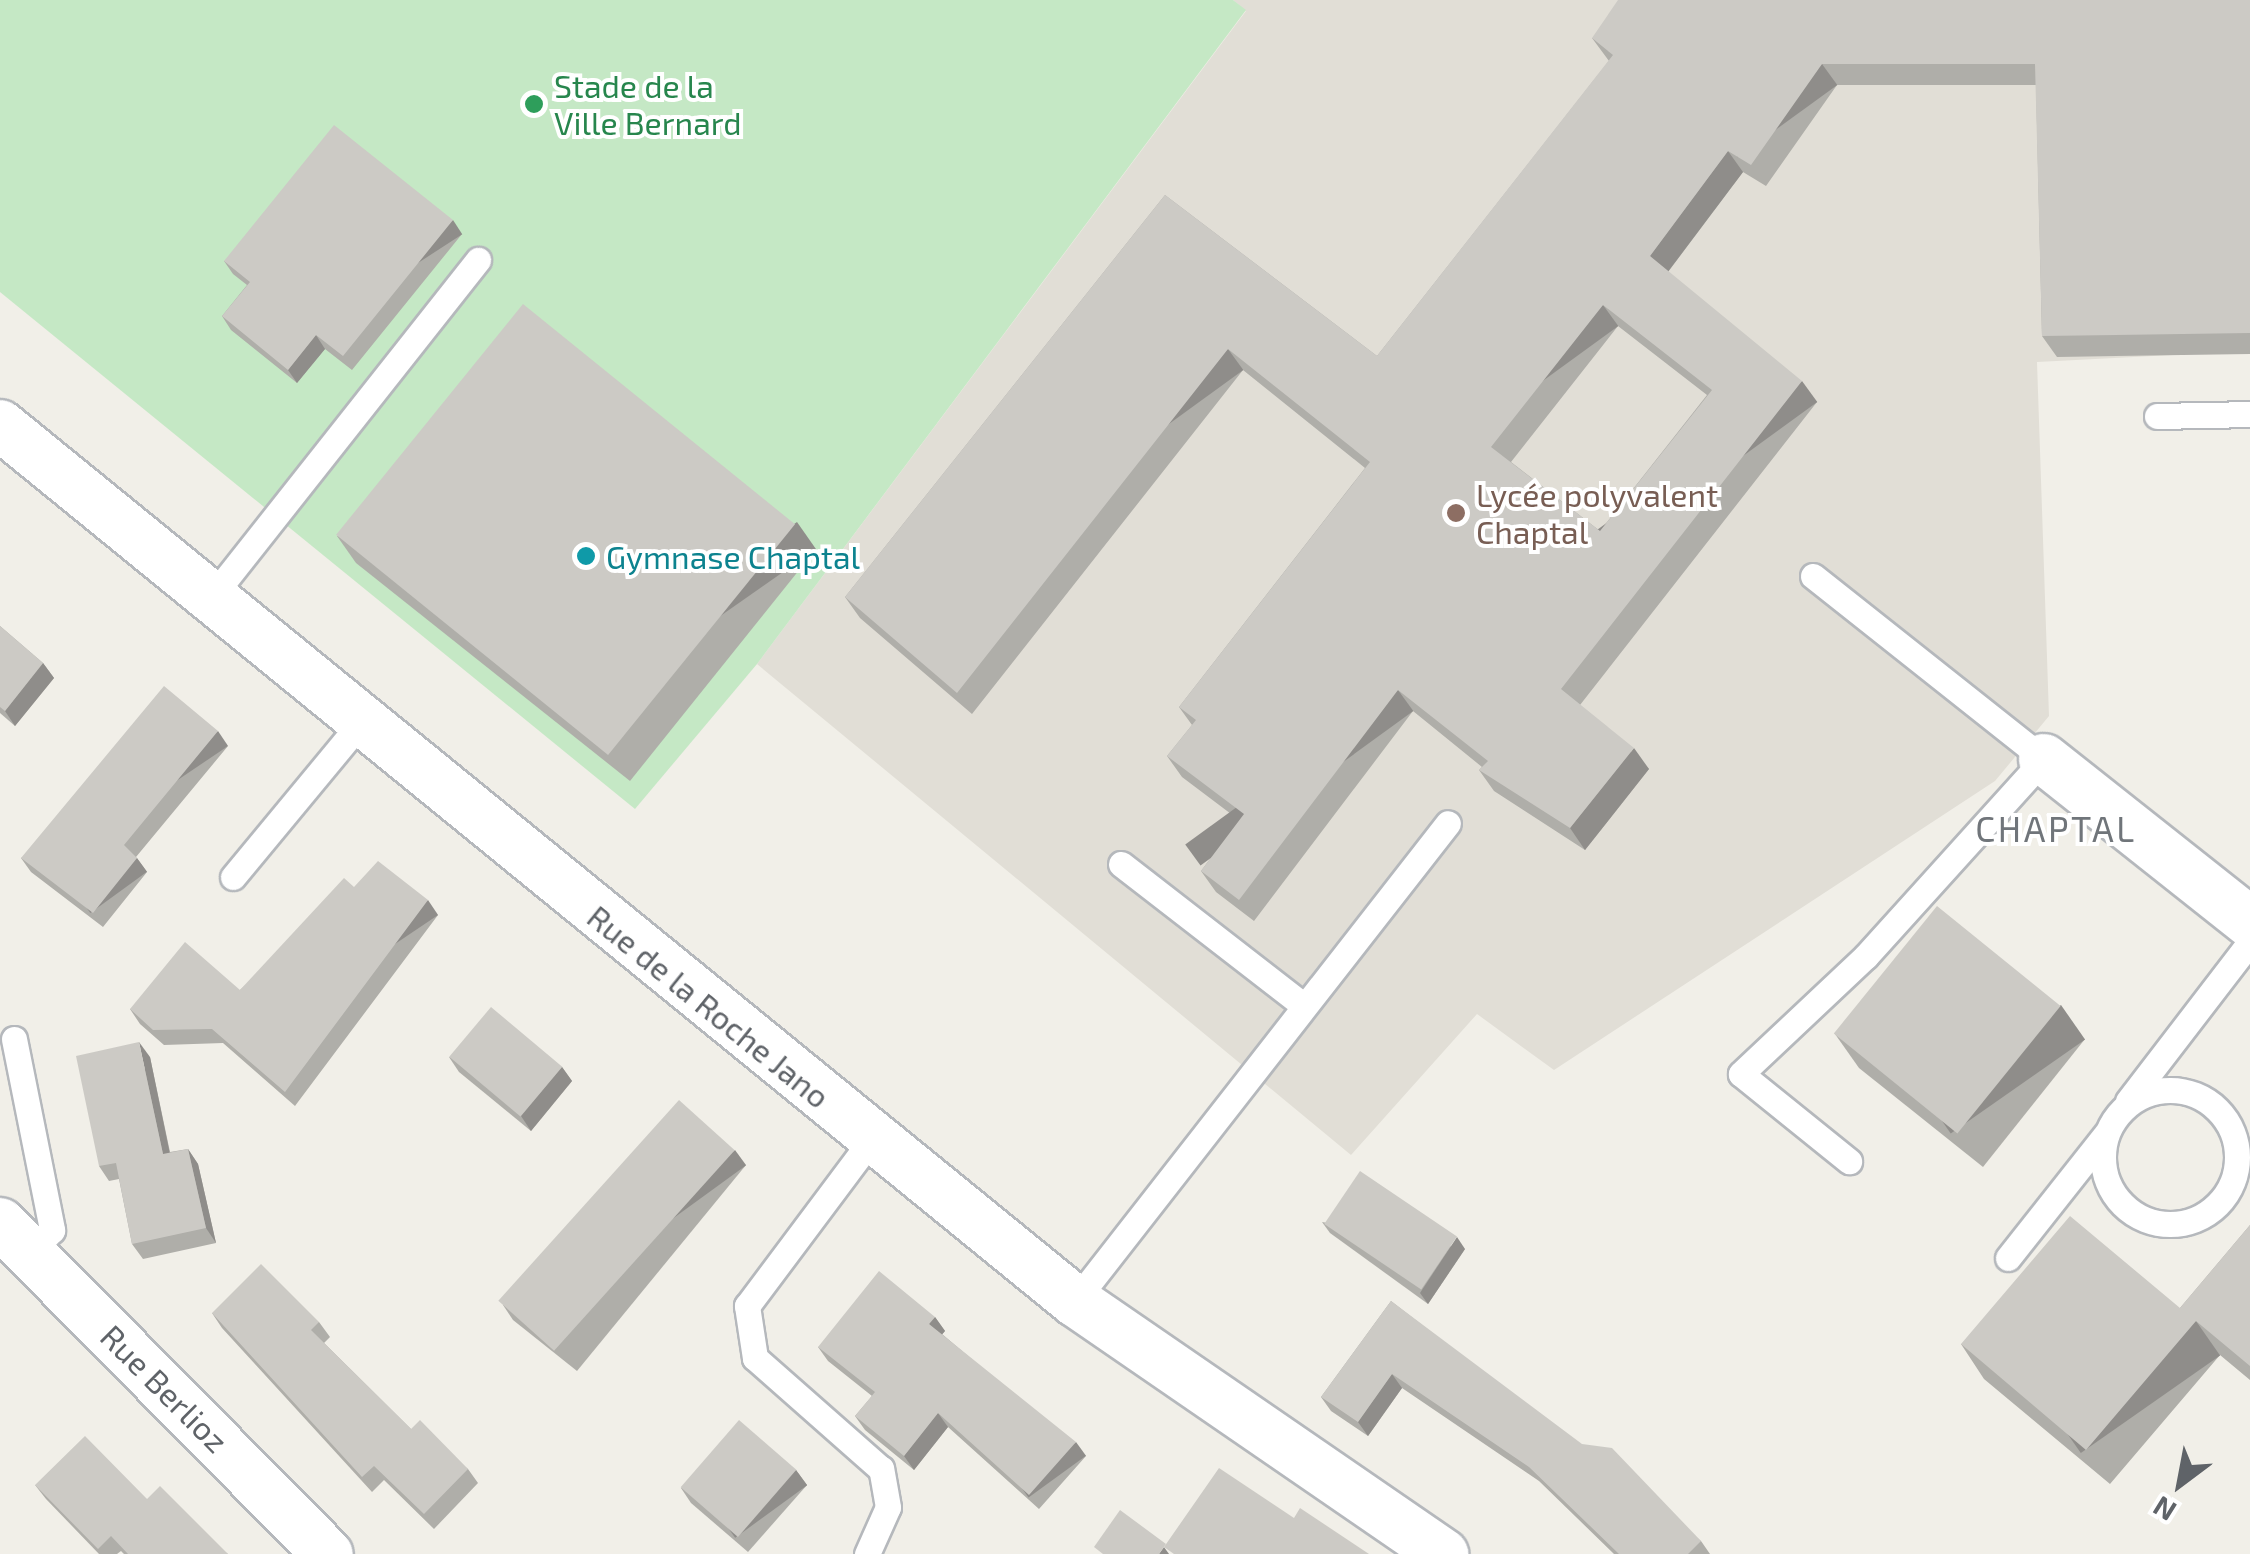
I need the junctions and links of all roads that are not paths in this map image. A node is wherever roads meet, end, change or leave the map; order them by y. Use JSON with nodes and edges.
{"nodes":[{"id":1,"x":478,"y":260,"type":"dead end"},
{"id":2,"x":2250,"y":414,"type":"edge"},
{"id":3,"x":2156,"y":416,"type":"dead end"},
{"id":4,"x":0,"y":424,"type":"edge"},
{"id":5,"x":1813,"y":576,"type":"dead end"},
{"id":6,"x":211,"y":598,"type":"junction"},
{"id":7,"x":362,"y":721,"type":"junction"},
{"id":8,"x":2044,"y":758,"type":"junction"},
{"id":9,"x":1448,"y":824,"type":"dead end"},
{"id":10,"x":1121,"y":864,"type":"dead end"},
{"id":11,"x":232,"y":878,"type":"dead end"},
{"id":12,"x":2250,"y":922,"type":"edge"},
{"id":13,"x":2250,"y":942,"type":"edge"},
{"id":14,"x":1303,"y":1005,"type":"junction"},
{"id":15,"x":14,"y":1040,"type":"dead end"},
{"id":16,"x":2111,"y":1125,"type":"junction"},
{"id":17,"x":871,"y":1140,"type":"junction"},
{"id":18,"x":1850,"y":1161,"type":"dead end"},
{"id":19,"x":15,"y":1238,"type":"edge"},
{"id":20,"x":2008,"y":1258,"type":"dead end"},
{"id":21,"x":1074,"y":1301,"type":"junction"},
{"id":22,"x":328,"y":1554,"type":"edge"},
{"id":23,"x":867,"y":1554,"type":"edge"},
{"id":24,"x":1443,"y":1554,"type":"edge"}],
"edges":[{"from":1,"to":6,"type":"lane"},
{"from":2,"to":3,"type":"lane"},
{"from":4,"to":6,"type":"street","name":"Rue de la Roche Jano"},
{"from":5,"to":8,"type":"lane"},
{"from":6,"to":7,"type":"street","name":"Rue de la Roche Jano"},
{"from":7,"to":11,"type":"lane"},
{"from":7,"to":17,"type":"street","name":"Rue de la Roche Jano"},
{"from":8,"to":12,"type":"street"},
{"from":8,"to":18,"type":"lane"},
{"from":9,"to":14,"type":"lane"},
{"from":10,"to":14,"type":"lane"},
{"from":13,"to":16,"type":"lane"},
{"from":14,"to":21,"type":"lane"},
{"from":15,"to":19,"type":"lane"},
{"from":16,"to":16,"type":"lane"},
{"from":16,"to":20,"type":"lane"},
{"from":17,"to":21,"type":"street","name":"Rue de la Roche Jano"},
{"from":17,"to":23,"type":"lane"},
{"from":19,"to":22,"type":"street","name":"Rue Berlioz"},
{"from":21,"to":24,"type":"street","name":"Rue de la Roche Jano"}]}
